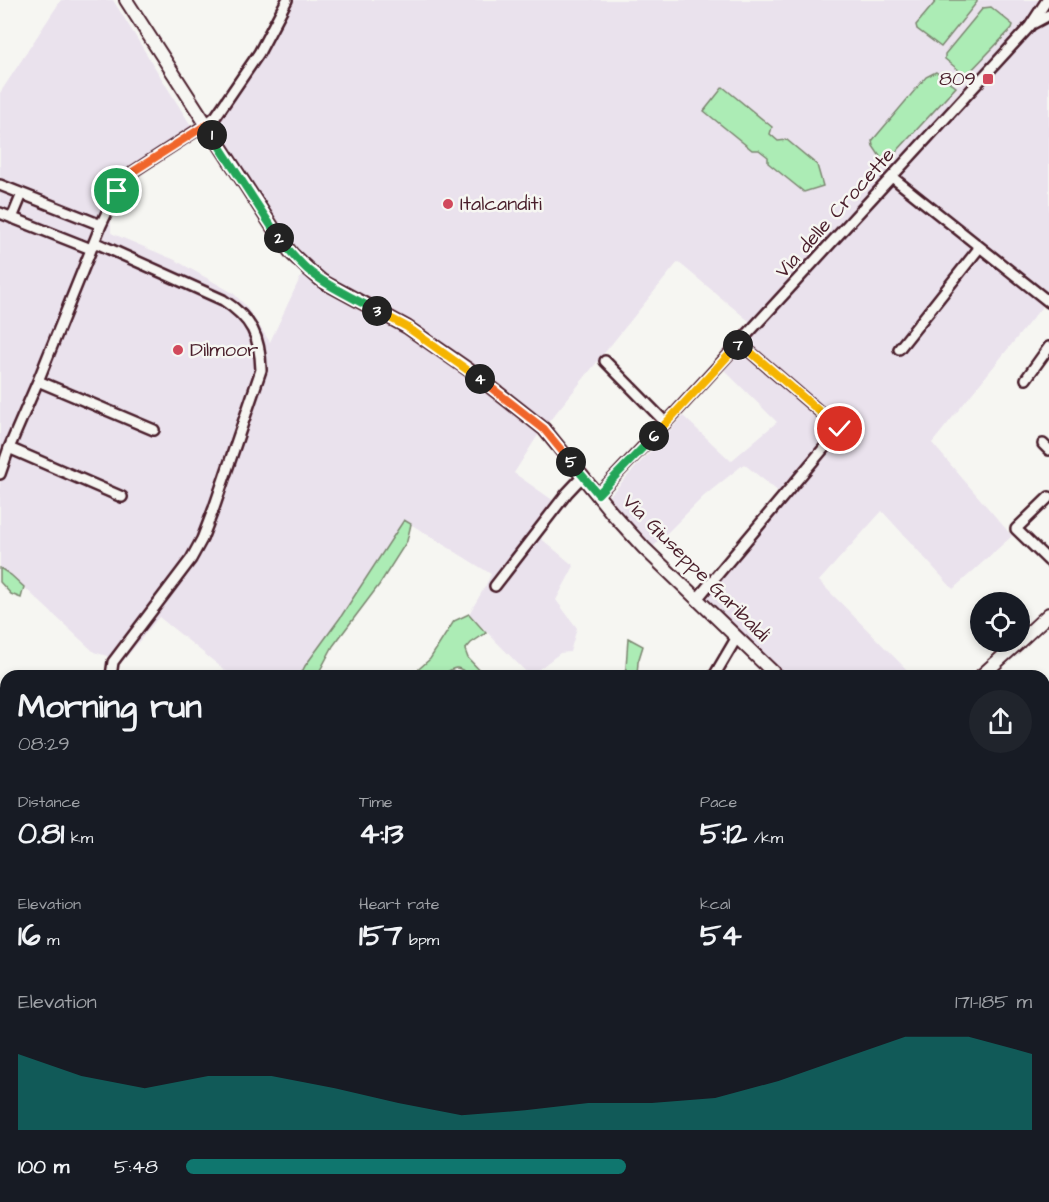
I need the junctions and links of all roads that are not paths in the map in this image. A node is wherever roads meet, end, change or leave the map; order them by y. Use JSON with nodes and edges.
{"nodes":[{"id":1,"x":126,"y":0,"type":"edge"},
{"id":2,"x":287,"y":0,"type":"edge"},
{"id":3,"x":1047,"y":0,"type":"edge"},
{"id":4,"x":1049,"y":15,"type":"edge"},
{"id":5,"x":1030,"y":26,"type":"junction"},
{"id":6,"x":206,"y":125,"type":"junction"},
{"id":7,"x":892,"y":177,"type":"junction"},
{"id":8,"x":0,"y":185,"type":"edge"},
{"id":9,"x":22,"y":194,"type":"junction"},
{"id":10,"x":0,"y":213,"type":"edge"},
{"id":11,"x":12,"y":218,"type":"junction"},
{"id":12,"x":100,"y":225,"type":"junction"},
{"id":13,"x":92,"y":245,"type":"junction"},
{"id":14,"x":980,"y":247,"type":"junction"},
{"id":15,"x":1049,"y":302,"type":"edge"},
{"id":16,"x":740,"y":343,"type":"junction"},
{"id":17,"x":1049,"y":347,"type":"edge"},
{"id":18,"x":899,"y":349,"type":"dead end"},
{"id":19,"x":605,"y":361,"type":"dead end"},
{"id":20,"x":1026,"y":379,"type":"dead end"},
{"id":21,"x":38,"y":381,"type":"junction"},
{"id":22,"x":666,"y":423,"type":"junction"},
{"id":23,"x":154,"y":430,"type":"dead end"},
{"id":24,"x":9,"y":448,"type":"junction"},
{"id":25,"x":0,"y":474,"type":"edge"},
{"id":26,"x":583,"y":476,"type":"junction"},
{"id":27,"x":598,"y":494,"type":"junction"},
{"id":28,"x":122,"y":497,"type":"dead end"},
{"id":29,"x":1049,"y":497,"type":"edge"},
{"id":30,"x":1049,"y":561,"type":"edge"},
{"id":31,"x":495,"y":586,"type":"dead end"},
{"id":32,"x":697,"y":599,"type":"junction"},
{"id":33,"x":1049,"y":614,"type":"edge"},
{"id":34,"x":1030,"y":631,"type":"edge"},
{"id":35,"x":737,"y":637,"type":"junction"},
{"id":36,"x":1007,"y":652,"type":"edge"},
{"id":37,"x":112,"y":670,"type":"edge"},
{"id":38,"x":718,"y":670,"type":"edge"},
{"id":39,"x":771,"y":670,"type":"edge"},
{"id":40,"x":988,"y":670,"type":"edge"}],
"edges":[{"from":1,"to":6,"type":"street","name":"Via Giuseppe Garibaldi"},
{"from":2,"to":6,"type":"street"},
{"from":3,"to":5,"type":"street","name":"Via delle Crocette"},
{"from":4,"to":5,"type":"street","name":"Via delle Crocette"},
{"from":5,"to":7,"type":"street","name":"Via delle Crocette"},
{"from":6,"to":12,"type":"street"},
{"from":6,"to":26,"type":"street","name":"Via Giuseppe Garibaldi"},
{"from":7,"to":14,"type":"street"},
{"from":7,"to":16,"type":"street","name":"Via delle Crocette"},
{"from":8,"to":9,"type":"street"},
{"from":9,"to":11,"type":"street"},
{"from":9,"to":12,"type":"street"},
{"from":10,"to":11,"type":"street"},
{"from":11,"to":13,"type":"street"},
{"from":12,"to":13,"type":"street"},
{"from":13,"to":21,"type":"street"},
{"from":13,"to":37,"type":"street"},
{"from":14,"to":15,"type":"street"},
{"from":14,"to":18,"type":"street"},
{"from":16,"to":22,"type":"street","name":"Via delle Crocette"},
{"from":16,"to":32,"type":"street"},
{"from":17,"to":20,"type":"street"},
{"from":19,"to":22,"type":"street"},
{"from":21,"to":23,"type":"street"},
{"from":21,"to":24,"type":"street"},
{"from":22,"to":27,"type":"street","name":"Via delle Crocette"},
{"from":24,"to":25,"type":"street"},
{"from":24,"to":28,"type":"street"},
{"from":26,"to":27,"type":"street","name":"Via Giuseppe Garibaldi"},
{"from":26,"to":31,"type":"street"},
{"from":27,"to":32,"type":"street","name":"Via Giuseppe Garibaldi"},
{"from":29,"to":30,"type":"street"},
{"from":32,"to":35,"type":"street","name":"Via Giuseppe Garibaldi"},
{"from":33,"to":34,"type":"street"},
{"from":35,"to":38,"type":"street"},
{"from":35,"to":39,"type":"street","name":"Via Giuseppe Garibaldi"},
{"from":36,"to":40,"type":"street"}]}
